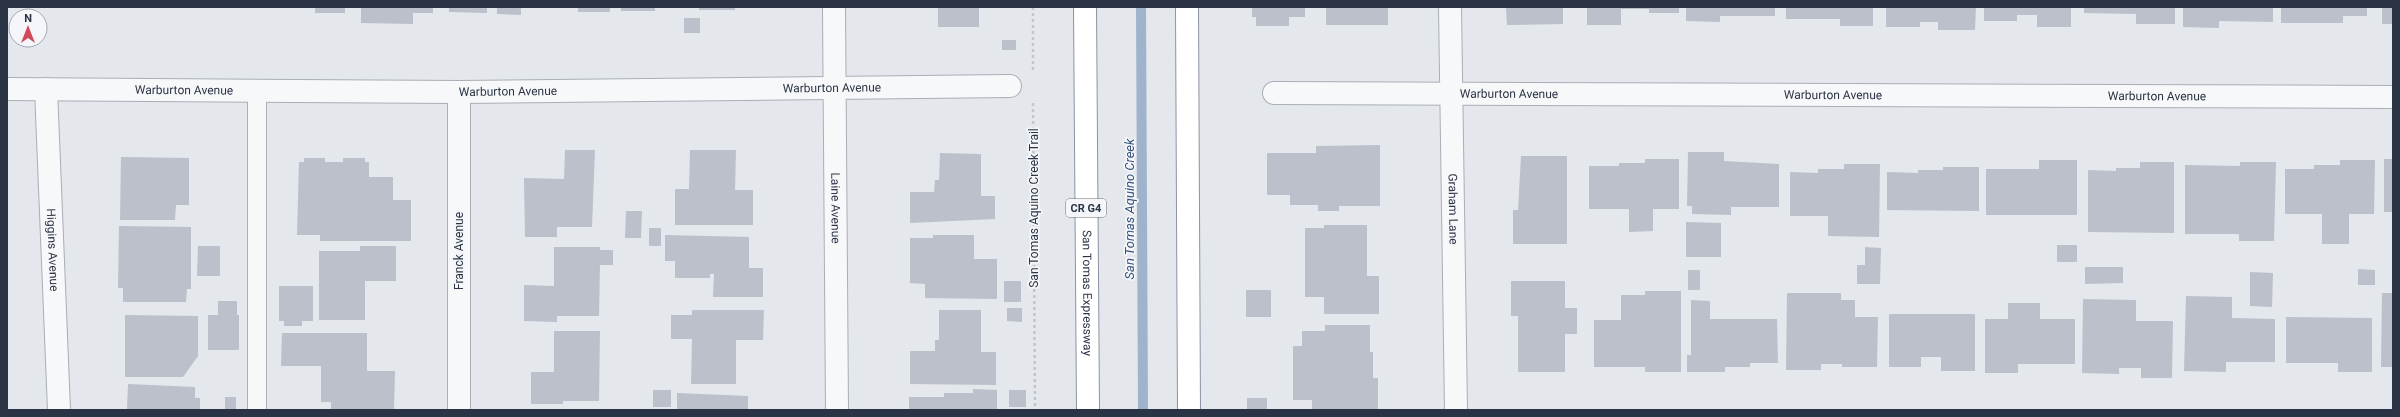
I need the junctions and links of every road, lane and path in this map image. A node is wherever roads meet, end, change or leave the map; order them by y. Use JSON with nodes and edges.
{"nodes":[{"id":1,"x":834,"y":7,"type":"edge"},
{"id":2,"x":1033,"y":7,"type":"edge"},
{"id":3,"x":1085,"y":7,"type":"edge"},
{"id":4,"x":1187,"y":7,"type":"edge"},
{"id":5,"x":1450,"y":7,"type":"edge"},
{"id":6,"x":1033,"y":78,"type":"dead end"},
{"id":7,"x":1010,"y":86,"type":"dead end"},
{"id":8,"x":835,"y":87,"type":"junction"},
{"id":9,"x":7,"y":89,"type":"edge"},
{"id":10,"x":46,"y":89,"type":"junction"},
{"id":11,"x":257,"y":90,"type":"junction"},
{"id":12,"x":458,"y":92,"type":"junction"},
{"id":13,"x":1274,"y":93,"type":"dead end"},
{"id":14,"x":1452,"y":94,"type":"junction"},
{"id":15,"x":2393,"y":97,"type":"edge"},
{"id":16,"x":1033,"y":102,"type":"dead end"},
{"id":17,"x":59,"y":410,"type":"edge"},
{"id":18,"x":257,"y":410,"type":"edge"},
{"id":19,"x":459,"y":410,"type":"edge"},
{"id":20,"x":837,"y":410,"type":"edge"},
{"id":21,"x":1035,"y":410,"type":"edge"},
{"id":22,"x":1088,"y":410,"type":"edge"},
{"id":23,"x":1189,"y":410,"type":"edge"},
{"id":24,"x":1456,"y":410,"type":"edge"}],
"edges":[{"from":1,"to":8,"type":"street","name":"Laine Avenue"},
{"from":2,"to":6,"type":"path"},
{"from":3,"to":22,"type":"highway","name":"San Tomas Expressway","number":"CR G4"},
{"from":4,"to":23,"type":"highway"},
{"from":5,"to":14,"type":"street","name":"Graham Lane"},
{"from":7,"to":8,"type":"street","name":"Warburton Avenue"},
{"from":8,"to":12,"type":"street","name":"Warburton Avenue"},
{"from":8,"to":20,"type":"street","name":"Laine Avenue"},
{"from":9,"to":10,"type":"street","name":"Warburton Avenue"},
{"from":10,"to":11,"type":"street","name":"Warburton Avenue"},
{"from":10,"to":17,"type":"street","name":"Higgins Avenue"},
{"from":11,"to":12,"type":"street","name":"Warburton Avenue"},
{"from":11,"to":18,"type":"lane"},
{"from":12,"to":19,"type":"street","name":"Franck Avenue"},
{"from":13,"to":14,"type":"street","name":"Warburton Avenue"},
{"from":14,"to":15,"type":"street","name":"Warburton Avenue"},
{"from":14,"to":24,"type":"street","name":"Graham Lane"},
{"from":16,"to":21,"type":"path","name":"San Tomas Aquino Creek Trail"}]}
